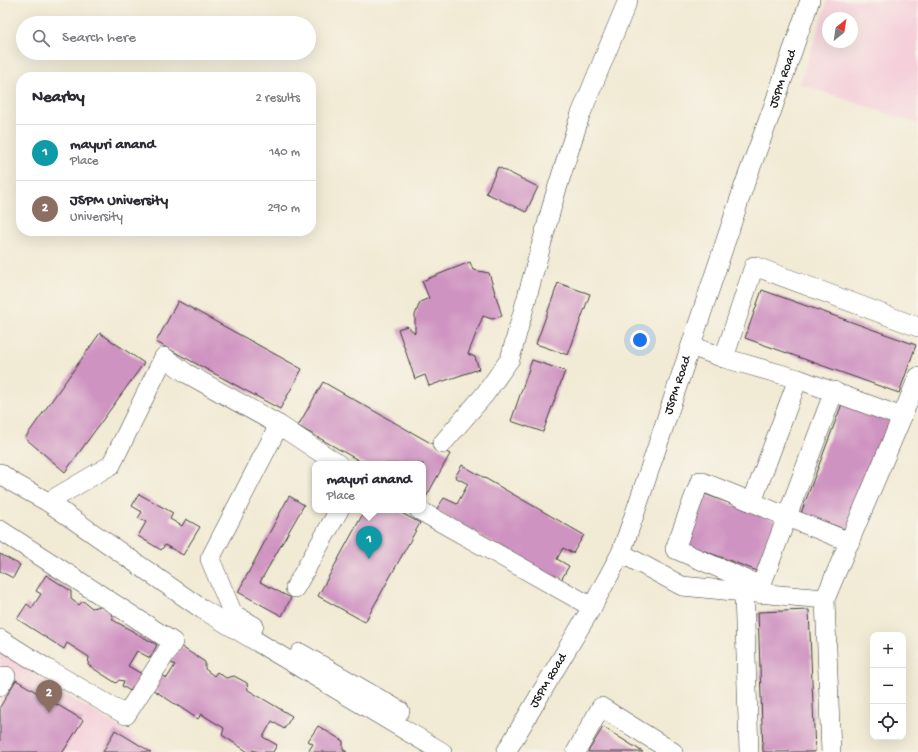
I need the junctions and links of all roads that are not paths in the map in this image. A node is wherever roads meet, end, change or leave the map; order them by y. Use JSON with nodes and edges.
{"nodes":[{"id":1,"x":628,"y":0,"type":"edge"},
{"id":2,"x":810,"y":0,"type":"edge"},
{"id":3,"x":918,"y":327,"type":"edge"},
{"id":4,"x":691,"y":346,"type":"junction"},
{"id":5,"x":724,"y":358,"type":"junction"},
{"id":6,"x":918,"y":377,"type":"edge"},
{"id":7,"x":798,"y":378,"type":"junction"},
{"id":8,"x":834,"y":391,"type":"junction"},
{"id":9,"x":902,"y":418,"type":"junction"},
{"id":10,"x":279,"y":425,"type":"junction"},
{"id":11,"x":442,"y":444,"type":"dead end"},
{"id":12,"x":333,"y":461,"type":"edge"},
{"id":13,"x":4,"y":478,"type":"edge"},
{"id":14,"x":48,"y":502,"type":"junction"},
{"id":15,"x":752,"y":502,"type":"junction"},
{"id":16,"x":337,"y":513,"type":"edge"},
{"id":17,"x":424,"y":513,"type":"edge"},
{"id":18,"x":787,"y":518,"type":"junction"},
{"id":19,"x":0,"y":530,"type":"edge"},
{"id":20,"x":850,"y":542,"type":"junction"},
{"id":21,"x":621,"y":553,"type":"junction"},
{"id":22,"x":295,"y":588,"type":"dead end"},
{"id":23,"x":755,"y":590,"type":"junction"},
{"id":24,"x":825,"y":599,"type":"junction"},
{"id":25,"x":592,"y":607,"type":"junction"},
{"id":26,"x":0,"y":639,"type":"edge"},
{"id":27,"x":400,"y":711,"type":"dead end"},
{"id":28,"x":442,"y":752,"type":"edge"},
{"id":29,"x":506,"y":752,"type":"edge"},
{"id":30,"x":576,"y":752,"type":"edge"},
{"id":31,"x":673,"y":752,"type":"edge"},
{"id":32,"x":749,"y":752,"type":"edge"},
{"id":33,"x":831,"y":752,"type":"edge"}],
"edges":[{"from":1,"to":11,"type":"street"},
{"from":2,"to":4,"type":"street","name":"JSPM Road"},
{"from":3,"to":5,"type":"street"},
{"from":4,"to":5,"type":"street"},
{"from":4,"to":21,"type":"street","name":"JSPM Road"},
{"from":5,"to":7,"type":"street"},
{"from":6,"to":9,"type":"street"},
{"from":7,"to":8,"type":"street"},
{"from":7,"to":15,"type":"street"},
{"from":8,"to":9,"type":"street"},
{"from":8,"to":18,"type":"street"},
{"from":9,"to":20,"type":"street"},
{"from":10,"to":12,"type":"street"},
{"from":10,"to":14,"type":"street"},
{"from":10,"to":27,"type":"street"},
{"from":13,"to":14,"type":"street"},
{"from":14,"to":28,"type":"street"},
{"from":15,"to":18,"type":"street"},
{"from":15,"to":23,"type":"street"},
{"from":16,"to":22,"type":"street"},
{"from":17,"to":25,"type":"street"},
{"from":18,"to":20,"type":"street"},
{"from":18,"to":23,"type":"street"},
{"from":19,"to":26,"type":"street"},
{"from":20,"to":24,"type":"street"},
{"from":21,"to":23,"type":"street"},
{"from":21,"to":25,"type":"street","name":"JSPM Road"},
{"from":23,"to":24,"type":"street"},
{"from":23,"to":32,"type":"street"},
{"from":24,"to":33,"type":"street"},
{"from":25,"to":29,"type":"street","name":"JSPM Road"},
{"from":30,"to":31,"type":"street"}]}
